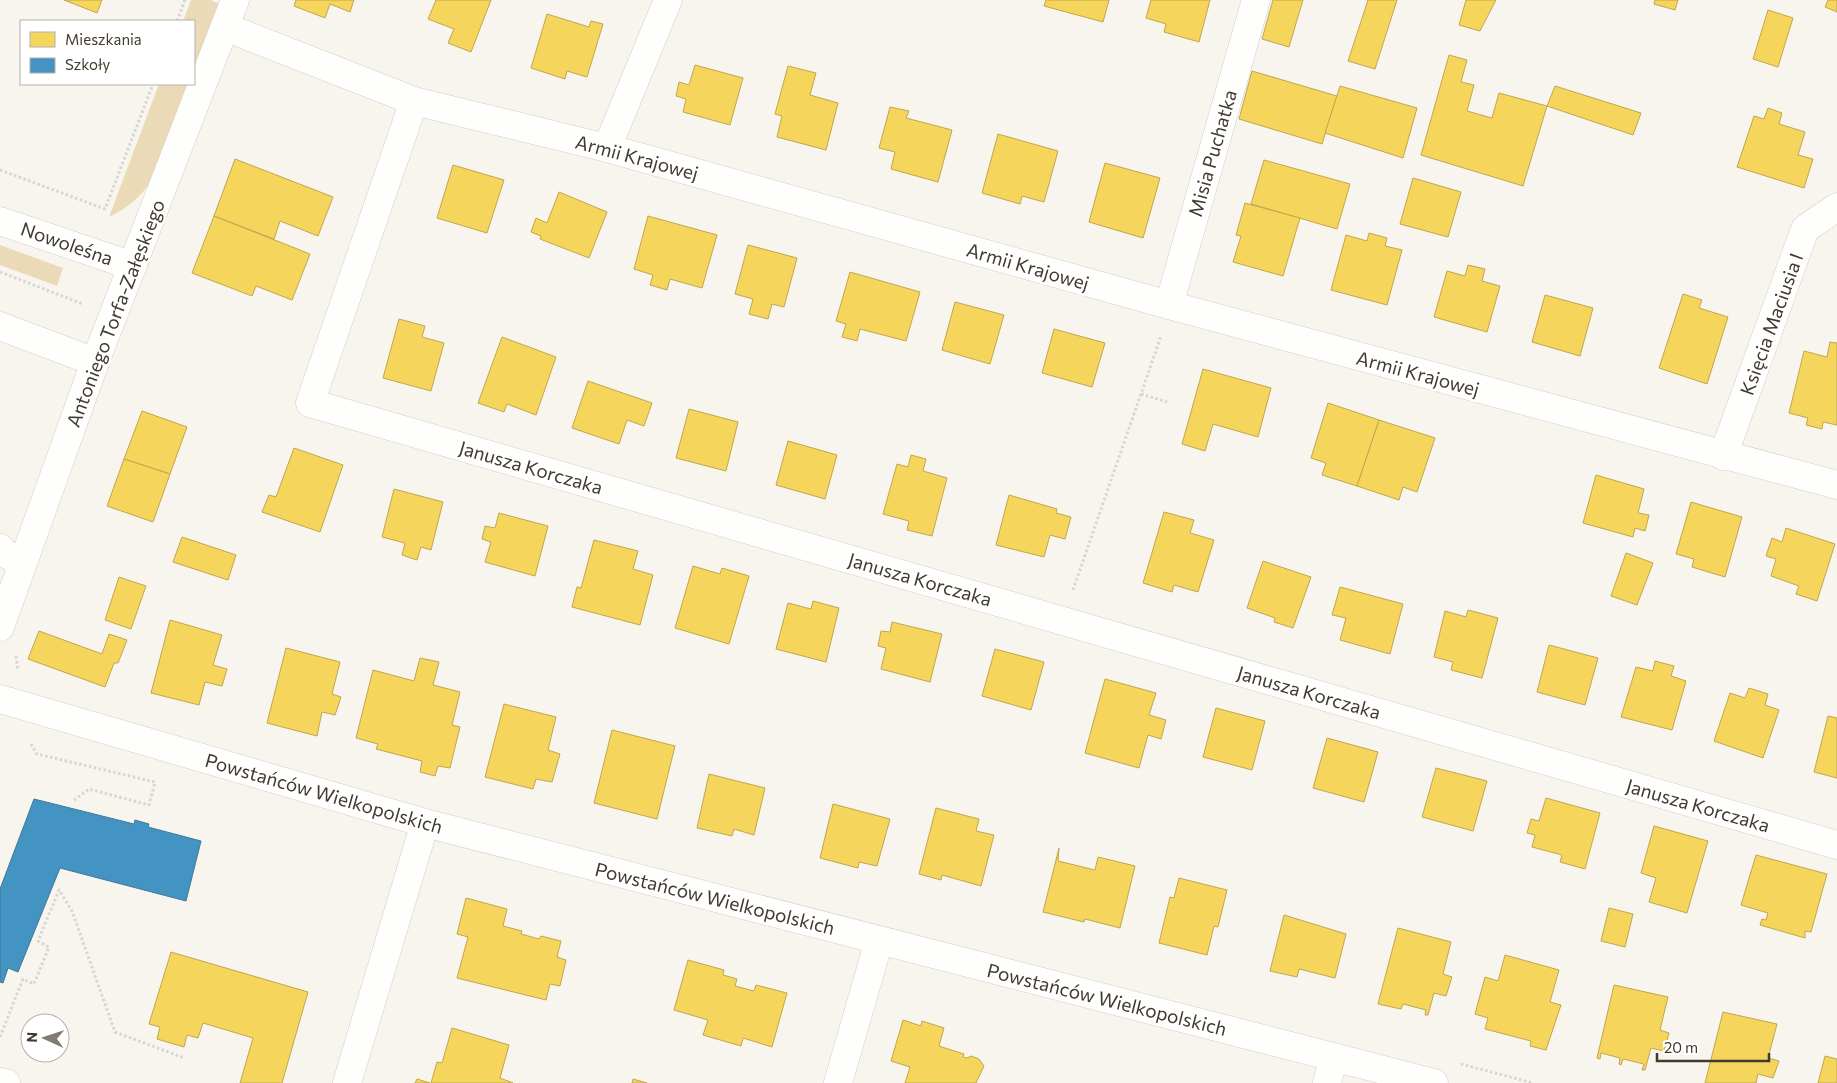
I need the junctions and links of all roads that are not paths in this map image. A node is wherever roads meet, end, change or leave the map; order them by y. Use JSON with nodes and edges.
{"nodes":[{"id":1,"x":235,"y":0,"type":"edge"},
{"id":2,"x":668,"y":0,"type":"edge"},
{"id":3,"x":1256,"y":0,"type":"edge"},
{"id":4,"x":225,"y":28,"type":"junction"},
{"id":5,"x":414,"y":101,"type":"junction"},
{"id":6,"x":608,"y":148,"type":"junction"},
{"id":7,"x":1837,"y":207,"type":"edge"},
{"id":8,"x":0,"y":221,"type":"edge"},
{"id":9,"x":133,"y":266,"type":"junction"},
{"id":10,"x":1169,"y":305,"type":"junction"},
{"id":11,"x":0,"y":326,"type":"edge"},
{"id":12,"x":95,"y":362,"type":"junction"},
{"id":13,"x":1723,"y":456,"type":"junction"},
{"id":14,"x":1837,"y":485,"type":"edge"},
{"id":15,"x":0,"y":548,"type":"edge"},
{"id":16,"x":22,"y":563,"type":"junction"},
{"id":17,"x":0,"y":627,"type":"edge"},
{"id":18,"x":0,"y":699,"type":"edge"},
{"id":19,"x":425,"y":823,"type":"junction"},
{"id":20,"x":1837,"y":845,"type":"edge"},
{"id":21,"x":879,"y":940,"type":"junction"},
{"id":22,"x":1334,"y":1057,"type":"junction"},
{"id":23,"x":0,"y":1082,"type":"edge"},
{"id":24,"x":6,"y":1083,"type":"edge"},
{"id":25,"x":347,"y":1083,"type":"edge"},
{"id":26,"x":838,"y":1083,"type":"edge"},
{"id":27,"x":1327,"y":1083,"type":"edge"},
{"id":28,"x":1434,"y":1083,"type":"edge"}],
"edges":[{"from":1,"to":4,"type":"street","name":"Antoniego Torfa-Załęskiego"},
{"from":2,"to":6,"type":"street"},
{"from":3,"to":10,"type":"street","name":"Misia Puchatka"},
{"from":4,"to":5,"type":"street","name":"Armii Krajowej"},
{"from":4,"to":9,"type":"street","name":"Antoniego Torfa-Załęskiego"},
{"from":5,"to":6,"type":"street","name":"Armii Krajowej"},
{"from":5,"to":20,"type":"street","name":"Janusza Korczaka"},
{"from":6,"to":10,"type":"street","name":"Armii Krajowej"},
{"from":7,"to":13,"type":"street","name":"Księcia Maciusia I"},
{"from":8,"to":9,"type":"street","name":"Nowoleśna"},
{"from":9,"to":12,"type":"street","name":"Antoniego Torfa-Załęskiego"},
{"from":10,"to":13,"type":"street","name":"Armii Krajowej"},
{"from":11,"to":12,"type":"street"},
{"from":12,"to":16,"type":"street","name":"Antoniego Torfa-Załęskiego"},
{"from":13,"to":14,"type":"street","name":"Armii Krajowej"},
{"from":15,"to":16,"type":"street"},
{"from":16,"to":17,"type":"street","name":"Antoniego Torfa-Załęskiego"},
{"from":18,"to":19,"type":"street","name":"Powstańców Wielkopolskich"},
{"from":19,"to":21,"type":"street","name":"Powstańców Wielkopolskich"},
{"from":19,"to":25,"type":"street"},
{"from":21,"to":22,"type":"street","name":"Powstańców Wielkopolskich"},
{"from":21,"to":26,"type":"street"},
{"from":22,"to":27,"type":"street"},
{"from":22,"to":28,"type":"street","name":"Powstańców Wielkopolskich"},
{"from":23,"to":24,"type":"street"}]}
